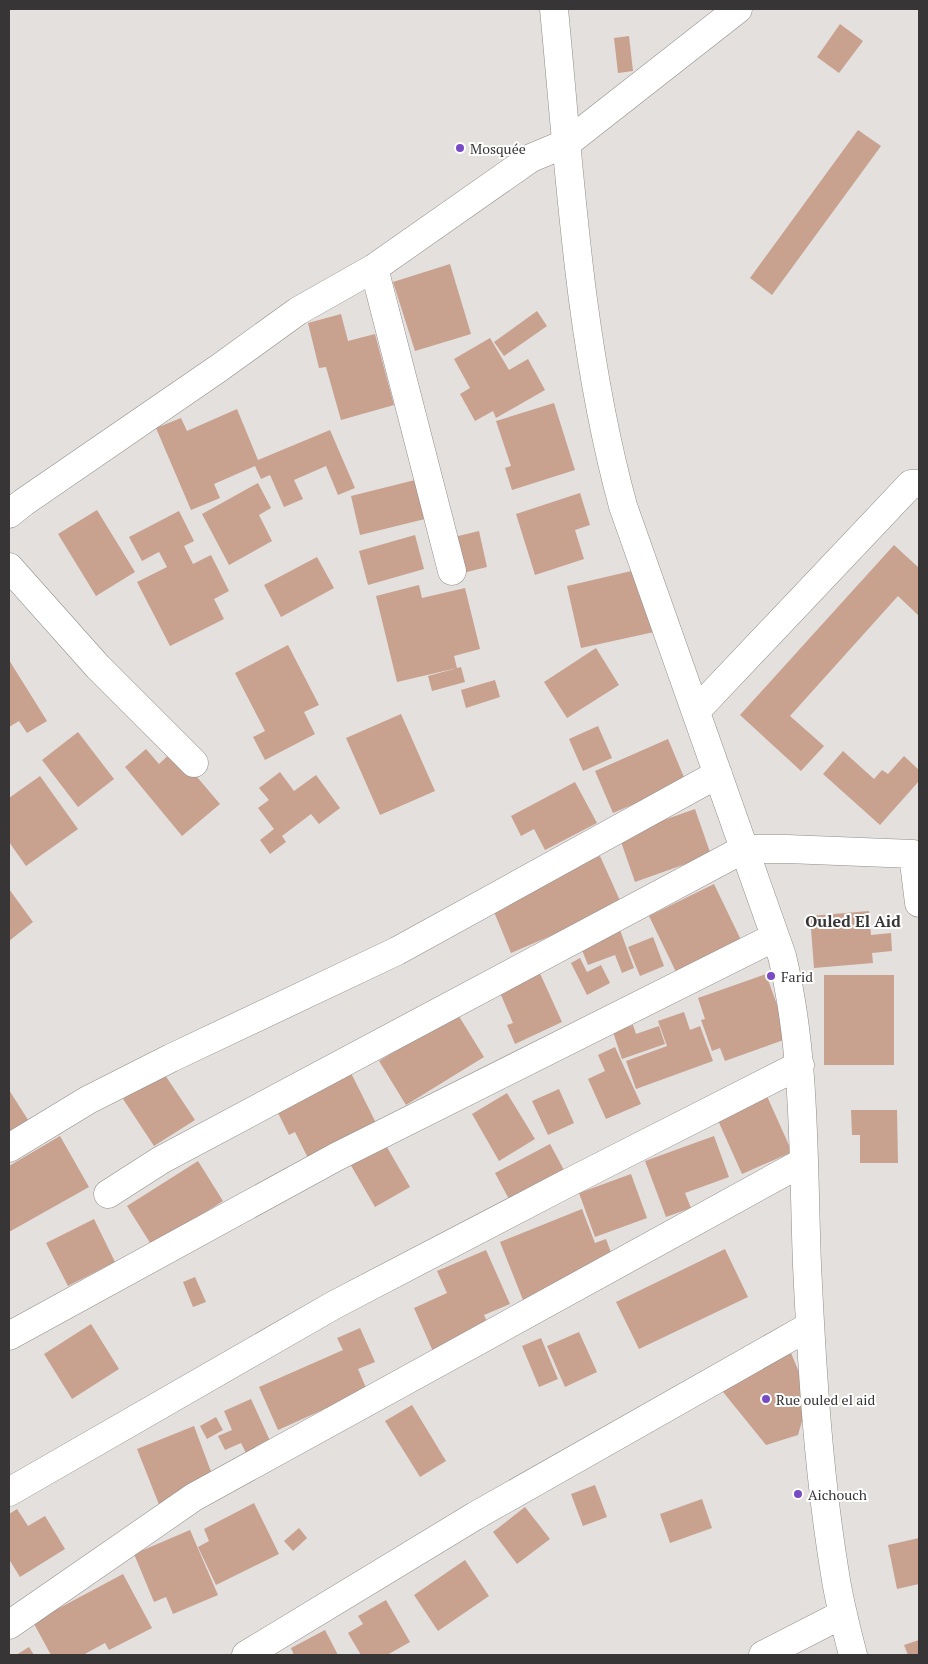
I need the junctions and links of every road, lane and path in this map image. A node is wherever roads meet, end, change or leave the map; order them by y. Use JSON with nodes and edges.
{"nodes":[{"id":1,"x":554,"y":9,"type":"edge"},
{"id":2,"x":738,"y":9,"type":"edge"},
{"id":3,"x":567,"y":143,"type":"junction"},
{"id":4,"x":374,"y":268,"type":"junction"},
{"id":5,"x":919,"y":484,"type":"edge"},
{"id":6,"x":9,"y":514,"type":"edge"},
{"id":7,"x":9,"y":567,"type":"edge"},
{"id":8,"x":452,"y":571,"type":"dead end"},
{"id":9,"x":696,"y":711,"type":"junction"},
{"id":10,"x":194,"y":763,"type":"dead end"},
{"id":11,"x":718,"y":774,"type":"junction"},
{"id":12,"x":744,"y":849,"type":"junction"},
{"id":13,"x":916,"y":852,"type":"edge"},
{"id":14,"x":919,"y":903,"type":"edge"},
{"id":15,"x":775,"y":937,"type":"junction"},
{"id":16,"x":800,"y":1065,"type":"junction"},
{"id":17,"x":9,"y":1148,"type":"edge"},
{"id":18,"x":803,"y":1162,"type":"junction"},
{"id":19,"x":108,"y":1194,"type":"dead end"},
{"id":20,"x":810,"y":1326,"type":"junction"},
{"id":21,"x":9,"y":1336,"type":"edge"},
{"id":22,"x":9,"y":1492,"type":"edge"},
{"id":23,"x":843,"y":1614,"type":"junction"},
{"id":24,"x":9,"y":1625,"type":"edge"},
{"id":25,"x":246,"y":1655,"type":"edge"},
{"id":26,"x":763,"y":1655,"type":"edge"},
{"id":27,"x":853,"y":1655,"type":"edge"}],
"edges":[{"from":1,"to":3,"type":"street"},
{"from":2,"to":3,"type":"street"},
{"from":3,"to":4,"type":"street"},
{"from":3,"to":9,"type":"street"},
{"from":4,"to":6,"type":"street"},
{"from":4,"to":8,"type":"street"},
{"from":5,"to":9,"type":"street"},
{"from":7,"to":10,"type":"street"},
{"from":9,"to":11,"type":"street"},
{"from":11,"to":12,"type":"street"},
{"from":11,"to":17,"type":"street"},
{"from":12,"to":13,"type":"street"},
{"from":12,"to":15,"type":"street"},
{"from":12,"to":19,"type":"street"},
{"from":13,"to":14,"type":"street"},
{"from":15,"to":16,"type":"street"},
{"from":15,"to":21,"type":"street"},
{"from":16,"to":18,"type":"street"},
{"from":16,"to":22,"type":"street"},
{"from":18,"to":20,"type":"street"},
{"from":18,"to":24,"type":"street"},
{"from":20,"to":23,"type":"street"},
{"from":20,"to":25,"type":"street"},
{"from":23,"to":26,"type":"street"},
{"from":23,"to":27,"type":"street"}]}
